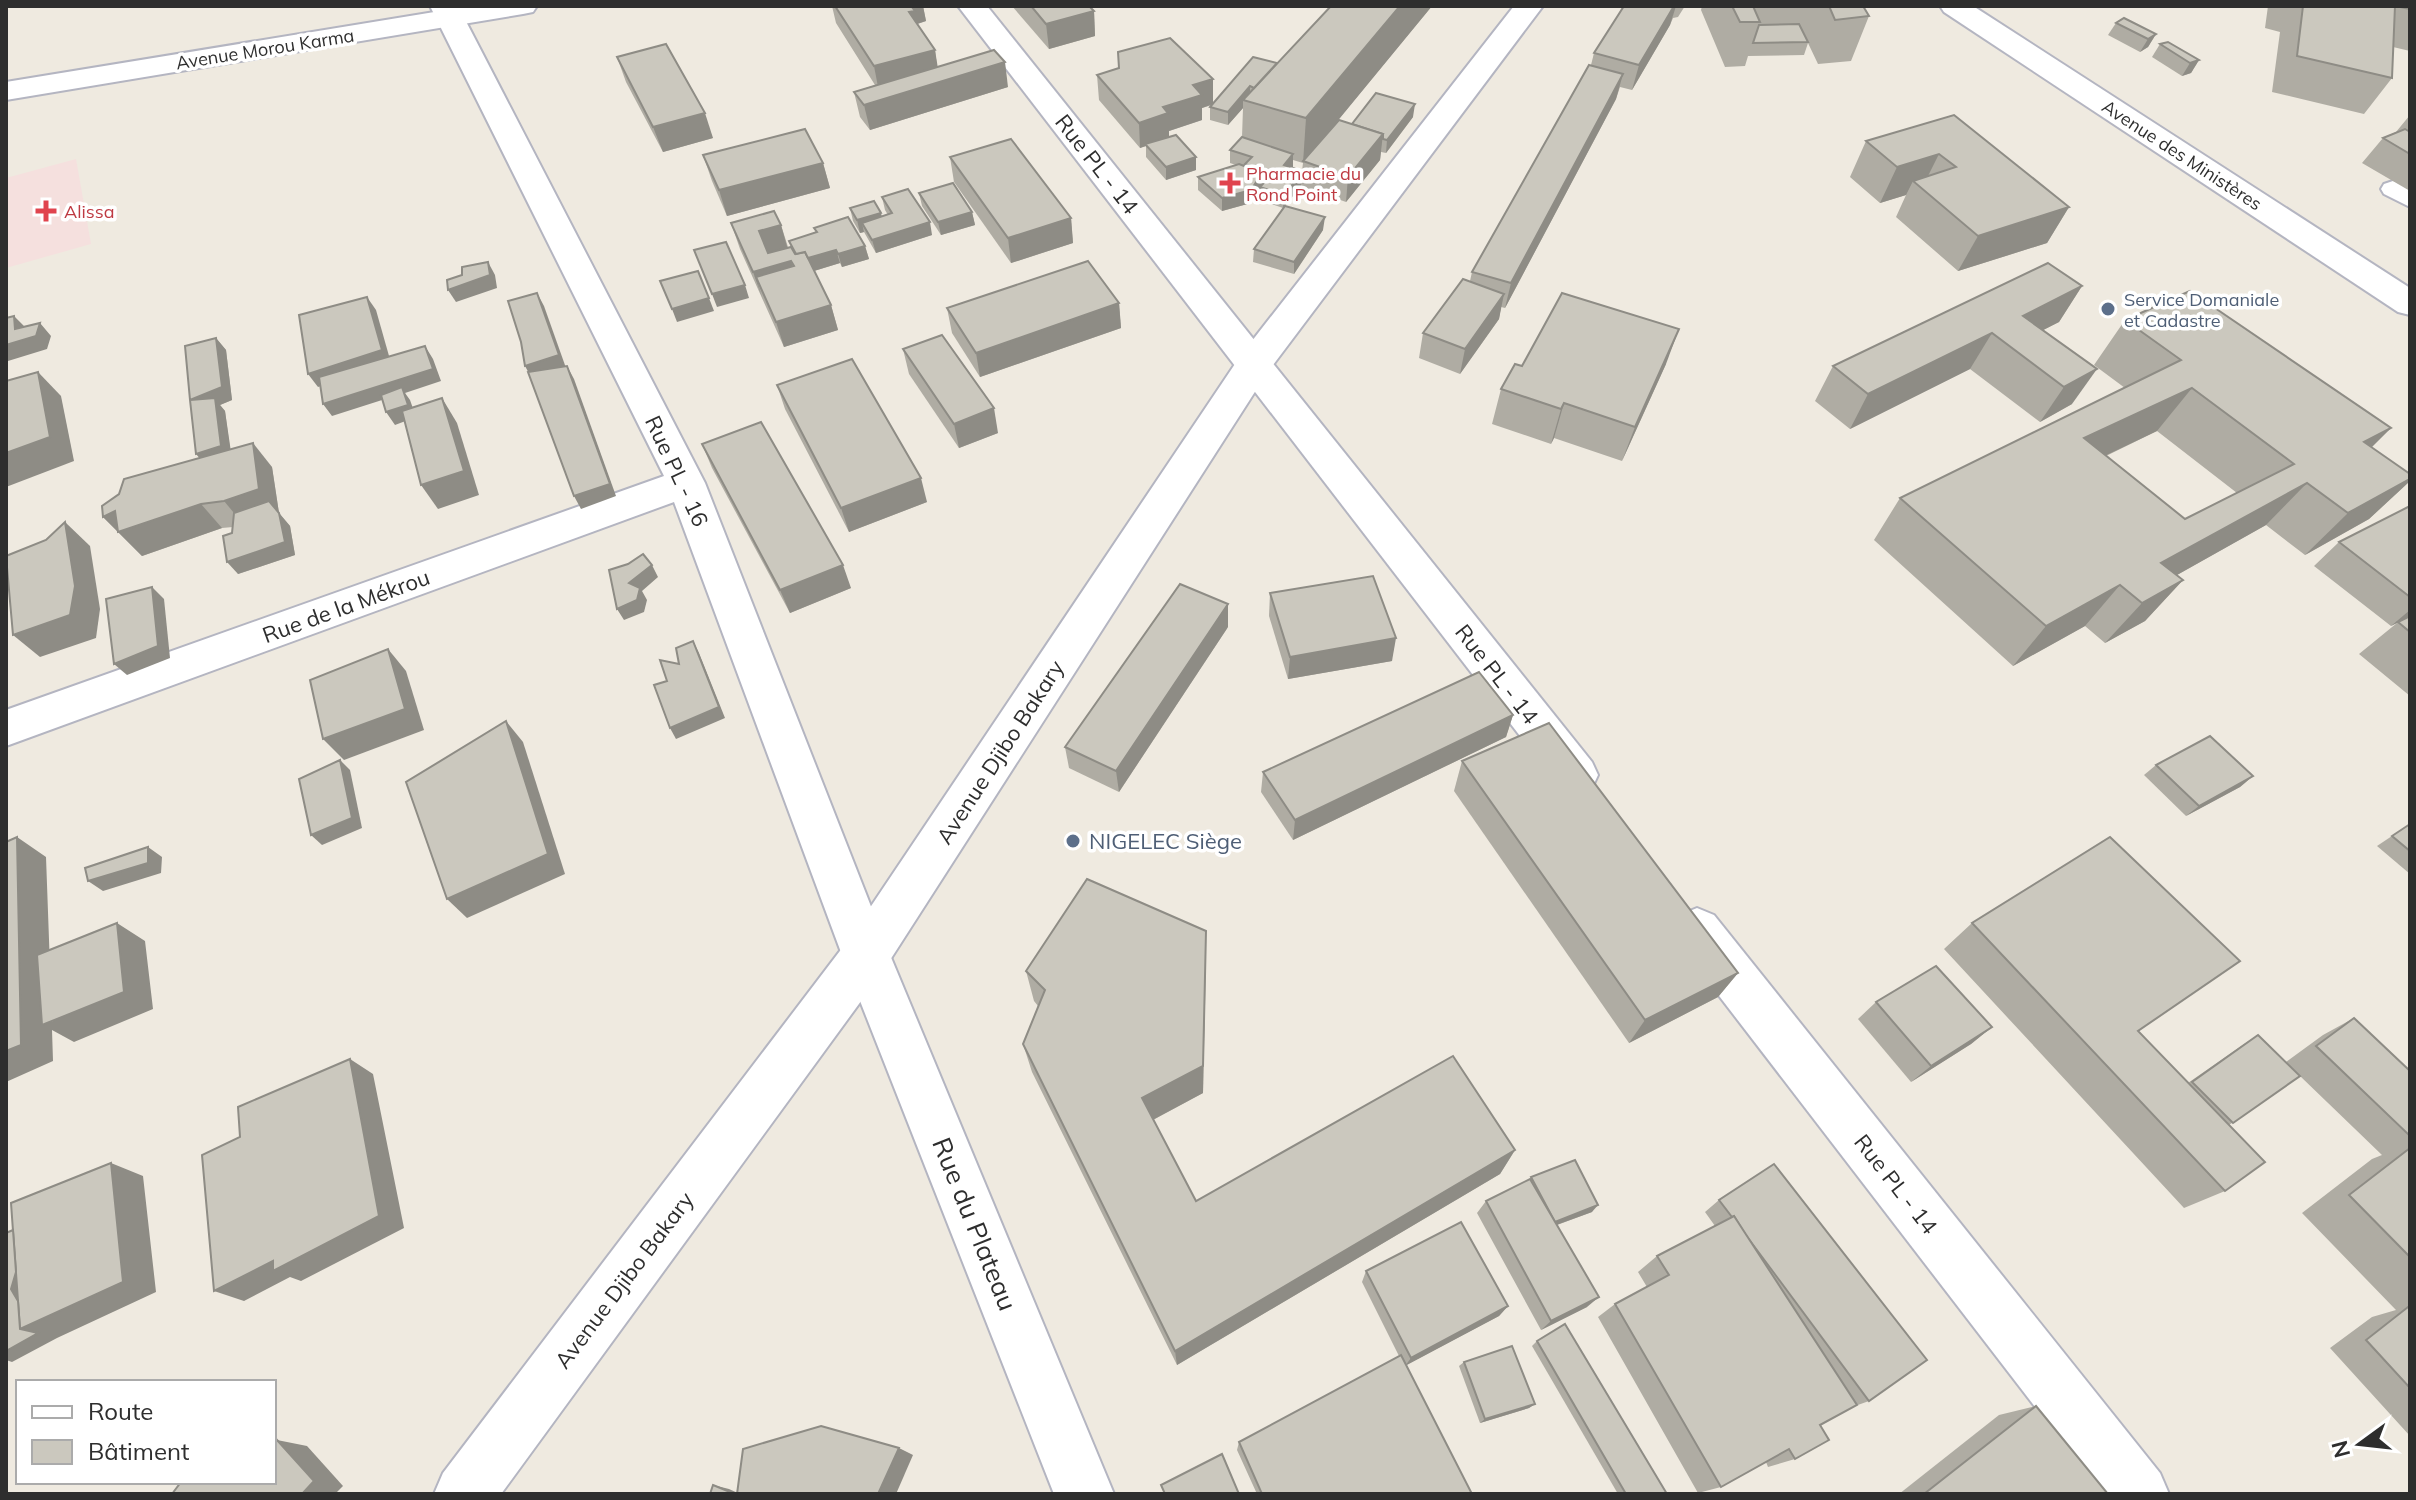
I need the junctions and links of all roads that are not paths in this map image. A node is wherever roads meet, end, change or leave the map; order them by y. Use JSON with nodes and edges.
{"nodes":[{"id":1,"x":523,"y":6,"type":"edge"},
{"id":2,"x":972,"y":6,"type":"edge"},
{"id":3,"x":1529,"y":6,"type":"edge"},
{"id":4,"x":1954,"y":6,"type":"edge"},
{"id":5,"x":446,"y":12,"type":"edge"},
{"id":6,"x":6,"y":91,"type":"edge"},
{"id":7,"x":2410,"y":304,"type":"edge"},
{"id":8,"x":1254,"y":364,"type":"junction"},
{"id":9,"x":686,"y":483,"type":"junction"},
{"id":10,"x":6,"y":728,"type":"edge"},
{"id":11,"x":1598,"y":804,"type":"edge"},
{"id":12,"x":1677,"y":904,"type":"edge"},
{"id":13,"x":866,"y":955,"type":"junction"},
{"id":14,"x":464,"y":1494,"type":"edge"},
{"id":15,"x":1084,"y":1494,"type":"edge"},
{"id":16,"x":2139,"y":1494,"type":"edge"}],
"edges":[{"from":1,"to":5,"type":"street","name":"Avenue Morou Karma"},
{"from":2,"to":8,"type":"street","name":"Rue PL - 14"},
{"from":3,"to":8,"type":"street","name":"Avenue Djibo Bakary"},
{"from":4,"to":7,"type":"street","name":"Avenue des Ministères"},
{"from":5,"to":6,"type":"street","name":"Avenue Morou Karma"},
{"from":5,"to":9,"type":"street","name":"Rue PL - 16"},
{"from":8,"to":11,"type":"street","name":"Rue PL - 14"},
{"from":8,"to":13,"type":"street","name":"Avenue Djibo Bakary"},
{"from":9,"to":10,"type":"street","name":"Rue de la Mékrou"},
{"from":9,"to":13,"type":"street","name":"Rue PL - 16"},
{"from":12,"to":16,"type":"street","name":"Rue PL - 14"},
{"from":13,"to":14,"type":"street","name":"Avenue Djibo Bakary"},
{"from":13,"to":15,"type":"street","name":"Rue du Plateau"}]}
